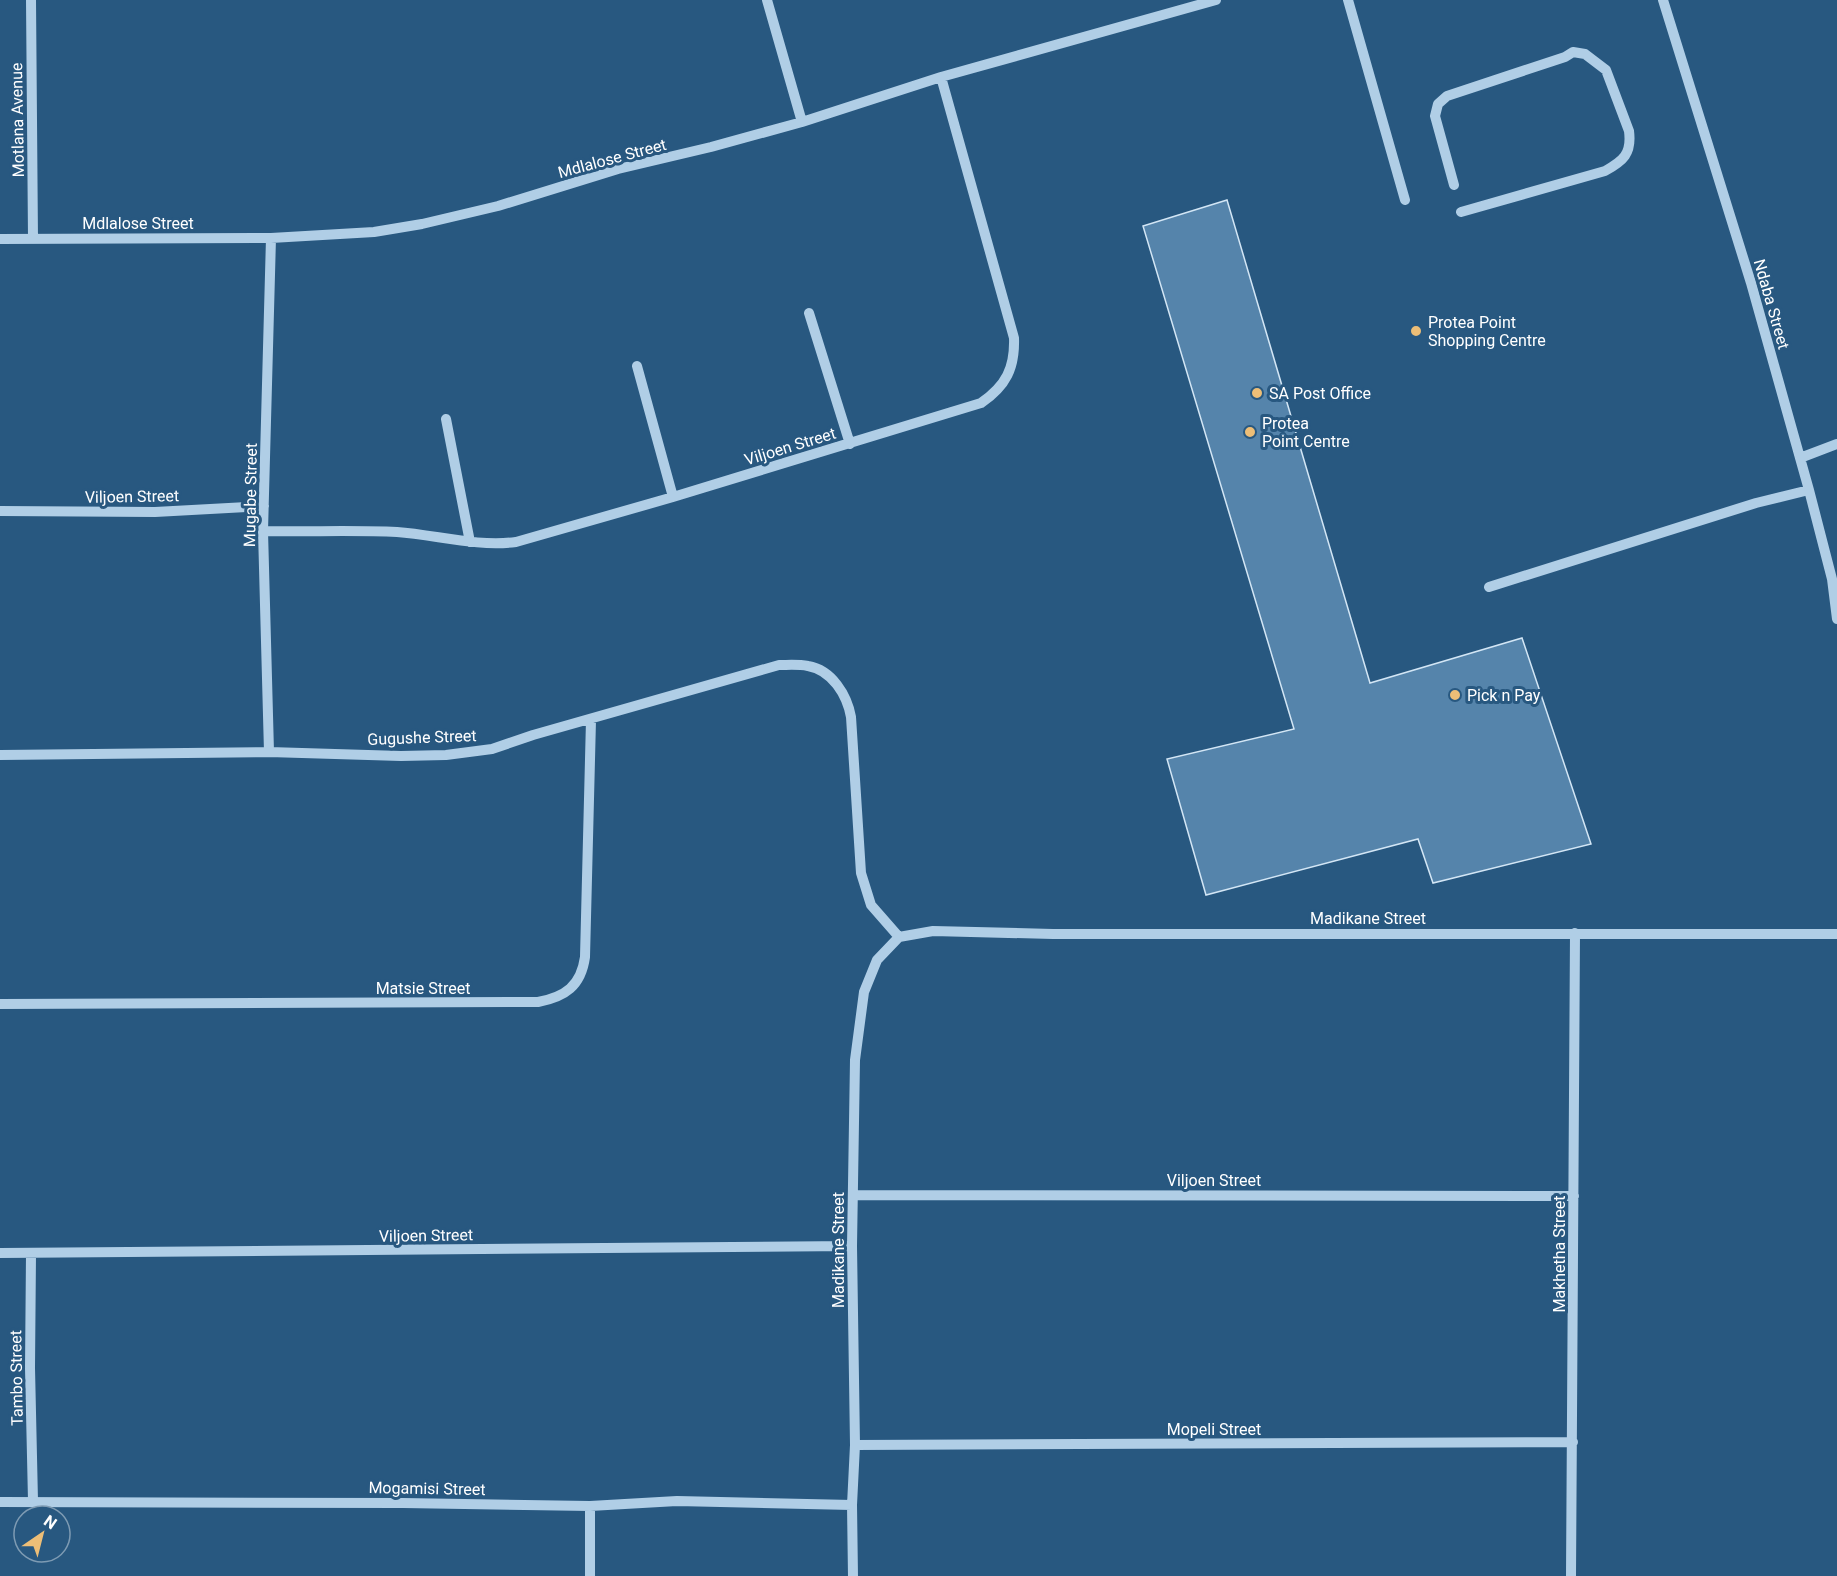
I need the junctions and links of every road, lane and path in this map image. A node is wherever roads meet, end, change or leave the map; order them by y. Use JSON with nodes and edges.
{"nodes":[{"id":1,"x":31,"y":0,"type":"edge"},
{"id":2,"x":767,"y":0,"type":"edge"},
{"id":3,"x":1216,"y":0,"type":"edge"},
{"id":4,"x":1348,"y":0,"type":"edge"},
{"id":5,"x":1663,"y":0,"type":"edge"},
{"id":6,"x":941,"y":77,"type":"junction"},
{"id":7,"x":802,"y":122,"type":"junction"},
{"id":8,"x":1454,"y":185,"type":"dead end"},
{"id":9,"x":1405,"y":201,"type":"dead end"},
{"id":10,"x":1461,"y":212,"type":"dead end"},
{"id":11,"x":271,"y":238,"type":"junction"},
{"id":12,"x":0,"y":239,"type":"edge"},
{"id":13,"x":33,"y":239,"type":"junction"},
{"id":14,"x":809,"y":313,"type":"dead end"},
{"id":15,"x":637,"y":366,"type":"dead end"},
{"id":16,"x":446,"y":419,"type":"dead end"},
{"id":17,"x":850,"y":444,"type":"junction"},
{"id":18,"x":1837,"y":444,"type":"edge"},
{"id":19,"x":1800,"y":458,"type":"junction"},
{"id":20,"x":1809,"y":490,"type":"junction"},
{"id":21,"x":674,"y":497,"type":"junction"},
{"id":22,"x":264,"y":506,"type":"junction"},
{"id":23,"x":0,"y":511,"type":"edge"},
{"id":24,"x":263,"y":531,"type":"junction"},
{"id":25,"x":470,"y":543,"type":"junction"},
{"id":26,"x":1490,"y":587,"type":"dead end"},
{"id":27,"x":1837,"y":619,"type":"edge"},
{"id":28,"x":591,"y":720,"type":"junction"},
{"id":29,"x":269,"y":752,"type":"junction"},
{"id":30,"x":0,"y":755,"type":"edge"},
{"id":31,"x":1575,"y":933,"type":"junction"},
{"id":32,"x":1837,"y":934,"type":"edge"},
{"id":33,"x":899,"y":937,"type":"junction"},
{"id":34,"x":0,"y":1004,"type":"edge"},
{"id":35,"x":853,"y":1195,"type":"junction"},
{"id":36,"x":1574,"y":1196,"type":"junction"},
{"id":37,"x":852,"y":1246,"type":"junction"},
{"id":38,"x":0,"y":1253,"type":"edge"},
{"id":39,"x":31,"y":1254,"type":"junction"},
{"id":40,"x":1573,"y":1442,"type":"junction"},
{"id":41,"x":855,"y":1445,"type":"junction"},
{"id":42,"x":0,"y":1502,"type":"edge"},
{"id":43,"x":33,"y":1502,"type":"junction"},
{"id":44,"x":852,"y":1505,"type":"junction"},
{"id":45,"x":590,"y":1506,"type":"junction"},
{"id":46,"x":590,"y":1576,"type":"edge"},
{"id":47,"x":853,"y":1576,"type":"edge"},
{"id":48,"x":1571,"y":1576,"type":"edge"}],
"edges":[{"from":1,"to":13,"type":"street","name":"Motlana Avenue"},
{"from":2,"to":7,"type":"street"},
{"from":3,"to":6,"type":"street","name":"Mdlalose Street"},
{"from":4,"to":9,"type":"street"},
{"from":5,"to":19,"type":"street","name":"Ndaba Street"},
{"from":6,"to":7,"type":"street","name":"Mdlalose Street"},
{"from":6,"to":17,"type":"street","name":"Viljoen Street"},
{"from":7,"to":11,"type":"street","name":"Mdlalose Street"},
{"from":8,"to":10,"type":"street"},
{"from":11,"to":13,"type":"street","name":"Mdlalose Street"},
{"from":11,"to":22,"type":"street","name":"Mugabe Street"},
{"from":12,"to":13,"type":"street","name":"Mdlalose Street"},
{"from":14,"to":17,"type":"street"},
{"from":15,"to":21,"type":"street"},
{"from":16,"to":25,"type":"street"},
{"from":17,"to":21,"type":"street","name":"Viljoen Street"},
{"from":18,"to":19,"type":"street"},
{"from":19,"to":20,"type":"street","name":"Ndaba Street"},
{"from":20,"to":26,"type":"street"},
{"from":20,"to":27,"type":"street","name":"Ndaba Street"},
{"from":21,"to":25,"type":"street","name":"Viljoen Street"},
{"from":22,"to":23,"type":"street","name":"Viljoen Street"},
{"from":22,"to":24,"type":"street","name":"Mugabe Street"},
{"from":24,"to":25,"type":"street","name":"Viljoen Street"},
{"from":24,"to":29,"type":"street","name":"Mugabe Street"},
{"from":28,"to":29,"type":"street","name":"Gugushe Street"},
{"from":28,"to":33,"type":"street","name":"Gugushe Street"},
{"from":28,"to":34,"type":"street","name":"Matsie Street"},
{"from":29,"to":30,"type":"street","name":"Gugushe Street"},
{"from":31,"to":32,"type":"street","name":"Madikane Street"},
{"from":31,"to":33,"type":"street","name":"Madikane Street"},
{"from":31,"to":36,"type":"street","name":"Makhetha Street"},
{"from":33,"to":35,"type":"street","name":"Madikane Street"},
{"from":35,"to":36,"type":"street","name":"Viljoen Street"},
{"from":35,"to":37,"type":"street","name":"Madikane Street"},
{"from":36,"to":40,"type":"street","name":"Makhetha Street"},
{"from":37,"to":39,"type":"street","name":"Viljoen Street"},
{"from":37,"to":41,"type":"street","name":"Madikane Street"},
{"from":38,"to":39,"type":"street","name":"Viljoen Street"},
{"from":39,"to":43,"type":"street","name":"Tambo Street"},
{"from":40,"to":41,"type":"street","name":"Mopeli Street"},
{"from":40,"to":48,"type":"street","name":"Makhetha Street"},
{"from":41,"to":44,"type":"street","name":"Madikane Street"},
{"from":42,"to":43,"type":"street","name":"Mogamisi Street"},
{"from":43,"to":45,"type":"street","name":"Mogamisi Street"},
{"from":44,"to":45,"type":"street","name":"Mogamisi Street"},
{"from":44,"to":47,"type":"street","name":"Madikane Street"},
{"from":45,"to":46,"type":"street"}]}
